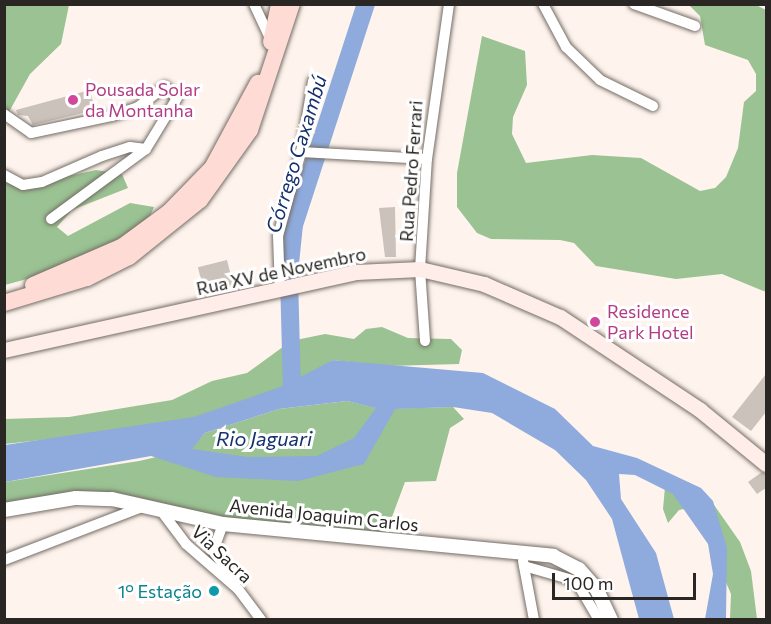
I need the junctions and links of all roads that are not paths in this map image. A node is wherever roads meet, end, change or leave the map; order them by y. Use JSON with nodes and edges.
{"nodes":[{"id":1,"x":254,"y":4,"type":"edge"},
{"id":2,"x":279,"y":4,"type":"edge"},
{"id":3,"x":292,"y":4,"type":"edge"},
{"id":4,"x":449,"y":4,"type":"edge"},
{"id":5,"x":543,"y":4,"type":"edge"},
{"id":6,"x":634,"y":4,"type":"edge"},
{"id":7,"x":695,"y":26,"type":"dead end"},
{"id":8,"x":271,"y":40,"type":"junction"},
{"id":9,"x":313,"y":81,"type":"dead end"},
{"id":10,"x":653,"y":106,"type":"dead end"},
{"id":11,"x":4,"y":114,"type":"edge"},
{"id":12,"x":146,"y":149,"type":"junction"},
{"id":13,"x":304,"y":153,"type":"junction"},
{"id":14,"x":427,"y":159,"type":"junction"},
{"id":15,"x":4,"y":175,"type":"edge"},
{"id":16,"x":51,"y":219,"type":"dead end"},
{"id":17,"x":420,"y":269,"type":"junction"},
{"id":18,"x":286,"y":288,"type":"junction"},
{"id":19,"x":4,"y":292,"type":"edge"},
{"id":20,"x":4,"y":303,"type":"edge"},
{"id":21,"x":425,"y":341,"type":"dead end"},
{"id":22,"x":4,"y":350,"type":"edge"},
{"id":23,"x":766,"y":464,"type":"edge"},
{"id":24,"x":146,"y":506,"type":"junction"},
{"id":25,"x":4,"y":510,"type":"edge"},
{"id":26,"x":162,"y":512,"type":"junction"},
{"id":27,"x":223,"y":524,"type":"junction"},
{"id":28,"x":523,"y":559,"type":"junction"},
{"id":29,"x":4,"y":560,"type":"edge"},
{"id":30,"x":239,"y":588,"type":"junction"},
{"id":31,"x":263,"y":620,"type":"edge"},
{"id":32,"x":534,"y":620,"type":"edge"},
{"id":33,"x":599,"y":620,"type":"edge"},
{"id":34,"x":612,"y":620,"type":"edge"}],
"edges":[{"from":1,"to":8,"type":"street"},
{"from":2,"to":8,"type":"main road"},
{"from":3,"to":20,"type":"main road"},
{"from":4,"to":14,"type":"street","name":"Rua Pedro Ferrari"},
{"from":5,"to":10,"type":"street"},
{"from":6,"to":7,"type":"street"},
{"from":8,"to":19,"type":"main road"},
{"from":9,"to":13,"type":"street"},
{"from":11,"to":12,"type":"street"},
{"from":12,"to":15,"type":"street"},
{"from":12,"to":16,"type":"street"},
{"from":13,"to":14,"type":"street"},
{"from":13,"to":18,"type":"street"},
{"from":14,"to":17,"type":"street","name":"Rua Pedro Ferrari"},
{"from":17,"to":18,"type":"main road","name":"Rua XV de Novembro"},
{"from":17,"to":21,"type":"street","name":"Rua Pedro Ferrari"},
{"from":17,"to":23,"type":"main road","name":"Rua XV de Novembro"},
{"from":18,"to":22,"type":"main road","name":"Rua XV de Novembro"},
{"from":24,"to":25,"type":"street","name":"Avenida Joaquim Carlos"},
{"from":24,"to":26,"type":"street","name":"Avenida Joaquim Carlos"},
{"from":24,"to":29,"type":"street"},
{"from":26,"to":27,"type":"street","name":"Avenida Joaquim Carlos"},
{"from":26,"to":30,"type":"street","name":"Via Sacra"},
{"from":27,"to":28,"type":"street","name":"Avenida Joaquim Carlos"},
{"from":27,"to":30,"type":"street","name":"Via Sacra"},
{"from":28,"to":32,"type":"street"},
{"from":28,"to":33,"type":"street"},
{"from":28,"to":34,"type":"street","name":"Avenida Joaquim Carlos"},
{"from":30,"to":31,"type":"street","name":"Via Sacra"}]}
